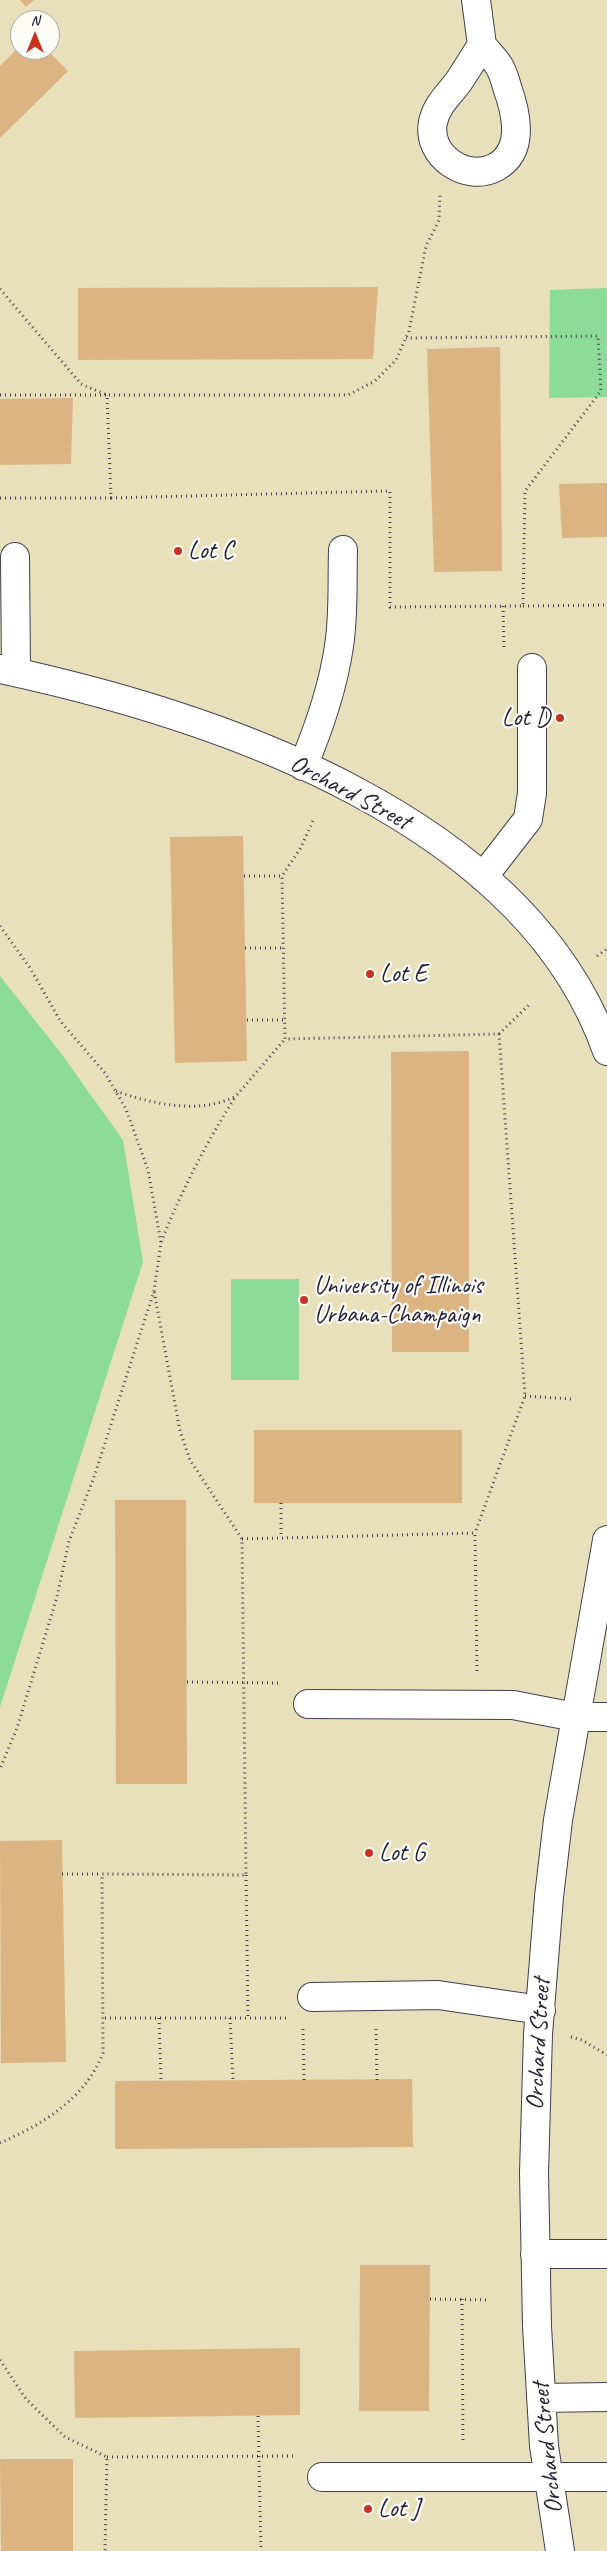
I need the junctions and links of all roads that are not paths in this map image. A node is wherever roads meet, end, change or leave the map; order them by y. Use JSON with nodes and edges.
{"nodes":[{"id":1,"x":476,"y":0,"type":"edge"},
{"id":2,"x":482,"y":45,"type":"junction"},
{"id":3,"x":343,"y":550,"type":"dead end"},
{"id":4,"x":15,"y":557,"type":"dead end"},
{"id":5,"x":532,"y":668,"type":"dead end"},
{"id":6,"x":8,"y":670,"type":"edge"},
{"id":7,"x":303,"y":766,"type":"junction"},
{"id":8,"x":483,"y":877,"type":"junction"},
{"id":9,"x":607,"y":1051,"type":"edge"},
{"id":10,"x":607,"y":1540,"type":"edge"},
{"id":11,"x":308,"y":1704,"type":"dead end"},
{"id":12,"x":575,"y":1717,"type":"junction"},
{"id":13,"x":607,"y":1717,"type":"edge"},
{"id":14,"x":312,"y":1997,"type":"dead end"},
{"id":15,"x":541,"y":2010,"type":"junction"},
{"id":16,"x":535,"y":2254,"type":"junction"},
{"id":17,"x":607,"y":2254,"type":"edge"},
{"id":18,"x":607,"y":2397,"type":"edge"},
{"id":19,"x":541,"y":2398,"type":"junction"},
{"id":20,"x":322,"y":2477,"type":"dead end"},
{"id":21,"x":550,"y":2477,"type":"junction"},
{"id":22,"x":607,"y":2477,"type":"edge"},
{"id":23,"x":560,"y":2551,"type":"edge"}],
"edges":[{"from":1,"to":2,"type":"street"},
{"from":2,"to":2,"type":"street"},
{"from":3,"to":7,"type":"street"},
{"from":4,"to":6,"type":"street"},
{"from":5,"to":8,"type":"street"},
{"from":6,"to":7,"type":"street","name":"Orchard Street"},
{"from":7,"to":8,"type":"street","name":"Orchard Street"},
{"from":8,"to":9,"type":"street","name":"Orchard Street"},
{"from":10,"to":12,"type":"street","name":"Orchard Street"},
{"from":11,"to":12,"type":"street"},
{"from":12,"to":13,"type":"street"},
{"from":12,"to":15,"type":"street","name":"Orchard Street"},
{"from":14,"to":15,"type":"street"},
{"from":15,"to":16,"type":"street","name":"Orchard Street"},
{"from":16,"to":17,"type":"street"},
{"from":16,"to":19,"type":"street","name":"Orchard Street"},
{"from":18,"to":19,"type":"street"},
{"from":19,"to":21,"type":"street","name":"Orchard Street"},
{"from":20,"to":21,"type":"street"},
{"from":21,"to":22,"type":"street"},
{"from":21,"to":23,"type":"street","name":"Orchard Street"}]}
